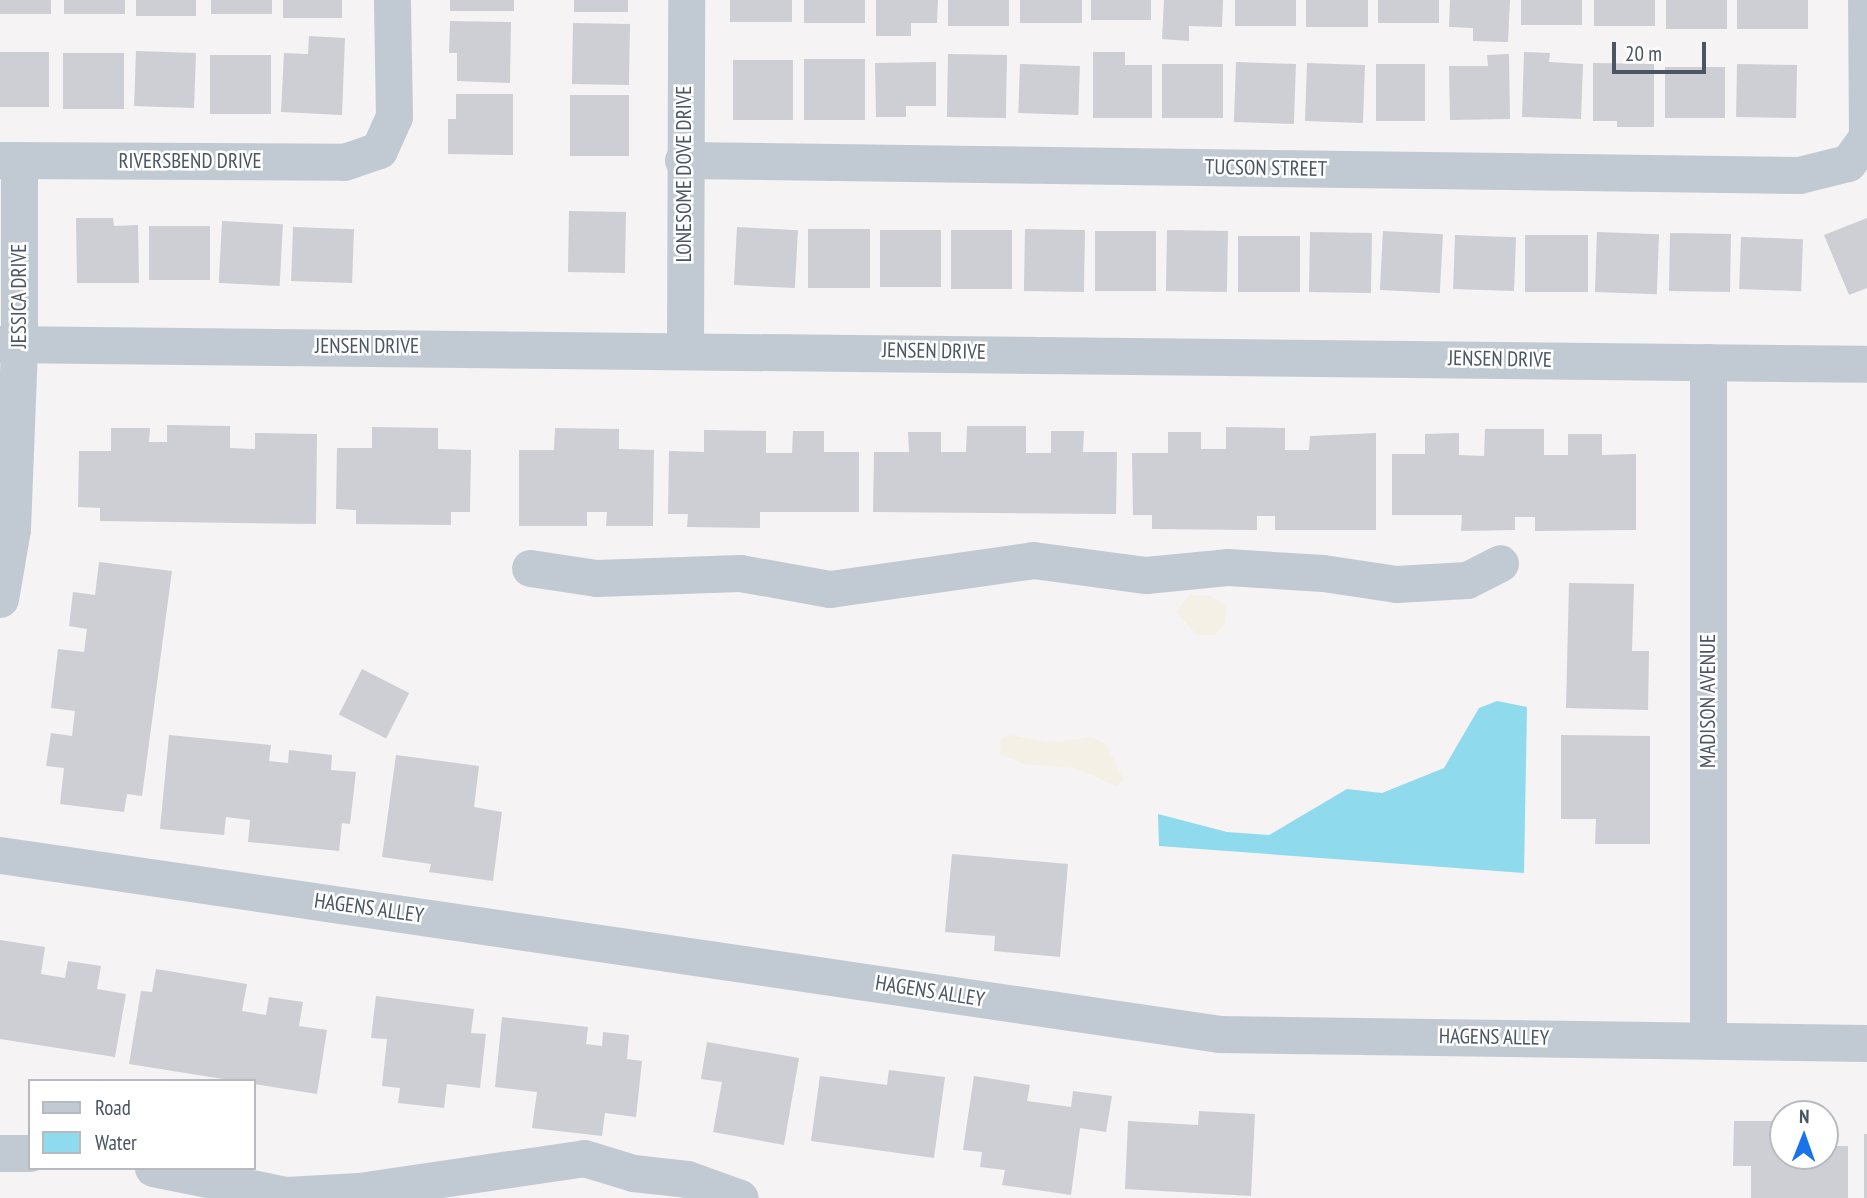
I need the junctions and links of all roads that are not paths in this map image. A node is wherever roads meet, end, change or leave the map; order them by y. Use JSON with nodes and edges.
{"nodes":[{"id":1,"x":392,"y":0,"type":"edge"},
{"id":2,"x":686,"y":0,"type":"edge"},
{"id":3,"x":1866,"y":0,"type":"edge"},
{"id":4,"x":9,"y":160,"type":"edge"},
{"id":5,"x":683,"y":160,"type":"junction"},
{"id":6,"x":10,"y":344,"type":"edge"},
{"id":7,"x":685,"y":348,"type":"junction"},
{"id":8,"x":1708,"y":362,"type":"junction"},
{"id":9,"x":1867,"y":363,"type":"edge"},
{"id":10,"x":1500,"y":563,"type":"dead end"},
{"id":11,"x":530,"y":568,"type":"dead end"},
{"id":12,"x":0,"y":598,"type":"edge"},
{"id":13,"x":0,"y":855,"type":"edge"},
{"id":14,"x":1708,"y":1040,"type":"junction"},
{"id":15,"x":1867,"y":1043,"type":"edge"},
{"id":16,"x":0,"y":1153,"type":"edge"},
{"id":17,"x":28,"y":1153,"type":"edge"},
{"id":18,"x":162,"y":1170,"type":"edge"},
{"id":19,"x":740,"y":1198,"type":"edge"}],
"edges":[{"from":1,"to":4,"type":"street","name":"RIVERSBEND DRIVE"},
{"from":2,"to":5,"type":"street","name":"LONESOME DOVE DRIVE"},
{"from":3,"to":5,"type":"street","name":"TUCSON STREET"},
{"from":4,"to":6,"type":"street","name":"JESSICA DRIVE"},
{"from":5,"to":7,"type":"street","name":"LONESOME DOVE DRIVE"},
{"from":6,"to":7,"type":"street","name":"JENSEN DRIVE"},
{"from":6,"to":12,"type":"street","name":"JESSICA DRIVE"},
{"from":7,"to":8,"type":"street","name":"JENSEN DRIVE"},
{"from":8,"to":9,"type":"street","name":"JENSEN DRIVE"},
{"from":8,"to":14,"type":"street","name":"MADISON AVENUE"},
{"from":10,"to":11,"type":"street"},
{"from":13,"to":14,"type":"street","name":"HAGENS ALLEY"},
{"from":14,"to":15,"type":"street","name":"HAGENS ALLEY"},
{"from":16,"to":17,"type":"street"},
{"from":18,"to":19,"type":"street"}]}
